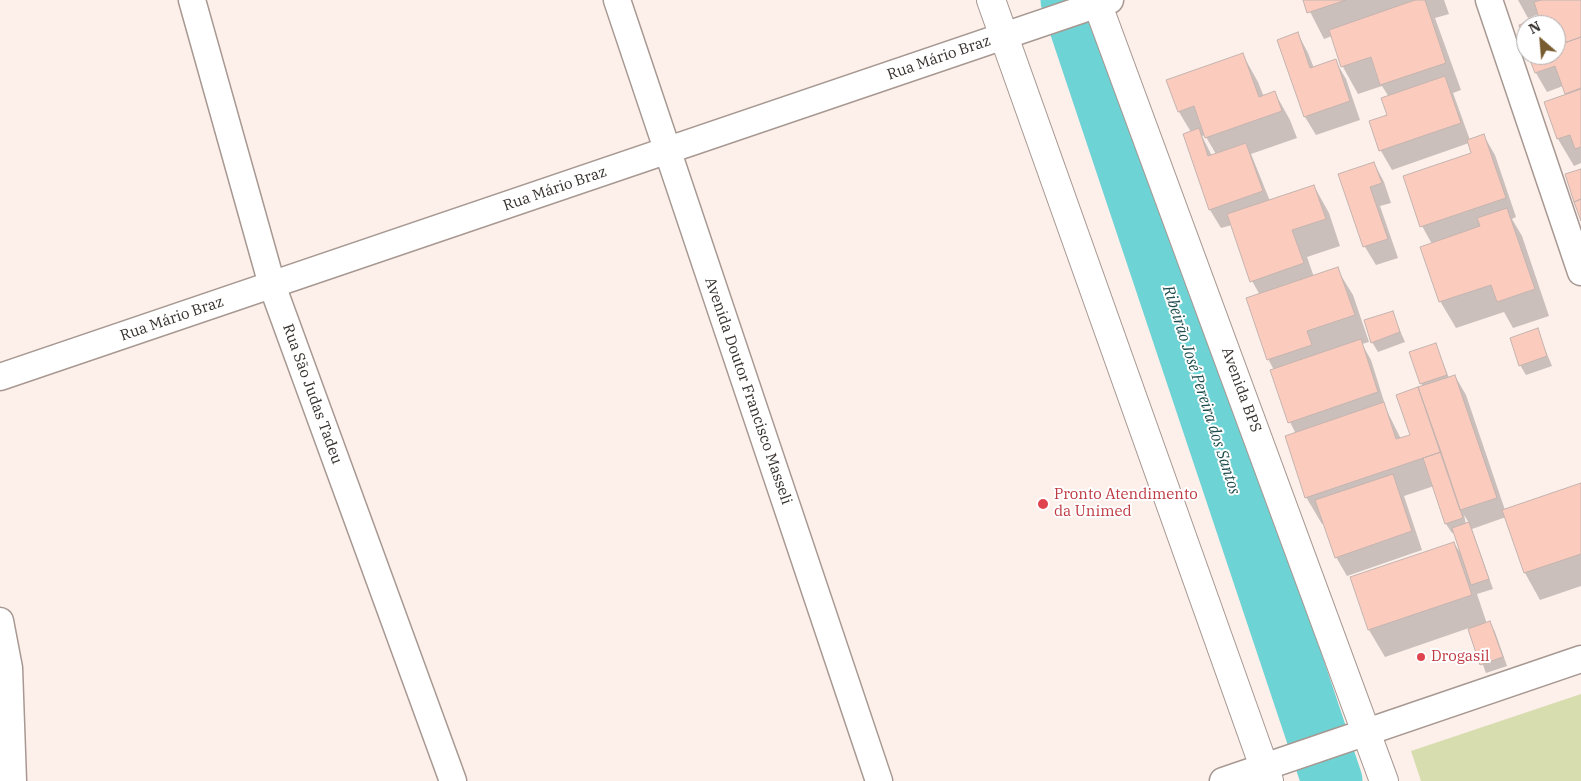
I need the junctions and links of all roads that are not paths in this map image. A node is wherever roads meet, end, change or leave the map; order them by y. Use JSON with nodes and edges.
{"nodes":[{"id":1,"x":192,"y":0,"type":"edge"},
{"id":2,"x":617,"y":0,"type":"edge"},
{"id":3,"x":991,"y":0,"type":"edge"},
{"id":4,"x":1489,"y":0,"type":"edge"},
{"id":5,"x":1095,"y":4,"type":"edge"},
{"id":6,"x":1012,"y":34,"type":"junction"},
{"id":7,"x":667,"y":151,"type":"junction"},
{"id":8,"x":1581,"y":272,"type":"edge"},
{"id":9,"x":272,"y":285,"type":"junction"},
{"id":10,"x":0,"y":377,"type":"edge"},
{"id":11,"x":0,"y":621,"type":"edge"},
{"id":12,"x":1581,"y":659,"type":"edge"},
{"id":13,"x":1360,"y":735,"type":"junction"},
{"id":14,"x":1272,"y":770,"type":"edge"},
{"id":15,"x":13,"y":781,"type":"edge"},
{"id":16,"x":452,"y":781,"type":"edge"},
{"id":17,"x":879,"y":781,"type":"edge"},
{"id":18,"x":1223,"y":781,"type":"edge"},
{"id":19,"x":1384,"y":781,"type":"edge"}],
"edges":[{"from":1,"to":9,"type":"street","name":"Rua São Judas Tadeu"},
{"from":2,"to":7,"type":"street","name":"Avenida Doutor Francisco Masseli"},
{"from":3,"to":6,"type":"main road"},
{"from":4,"to":8,"type":"street"},
{"from":5,"to":6,"type":"street","name":"Rua Mário Braz"},
{"from":5,"to":13,"type":"main road","name":"Avenida BPS"},
{"from":6,"to":7,"type":"street","name":"Rua Mário Braz"},
{"from":6,"to":14,"type":"main road"},
{"from":7,"to":9,"type":"street","name":"Rua Mário Braz"},
{"from":7,"to":17,"type":"street","name":"Avenida Doutor Francisco Masseli"},
{"from":9,"to":10,"type":"street","name":"Rua Mário Braz"},
{"from":9,"to":16,"type":"street","name":"Rua São Judas Tadeu"},
{"from":11,"to":15,"type":"street"},
{"from":12,"to":13,"type":"street"},
{"from":13,"to":14,"type":"street"},
{"from":13,"to":19,"type":"main road","name":"Avenida BPS"},
{"from":14,"to":18,"type":"street"}]}
